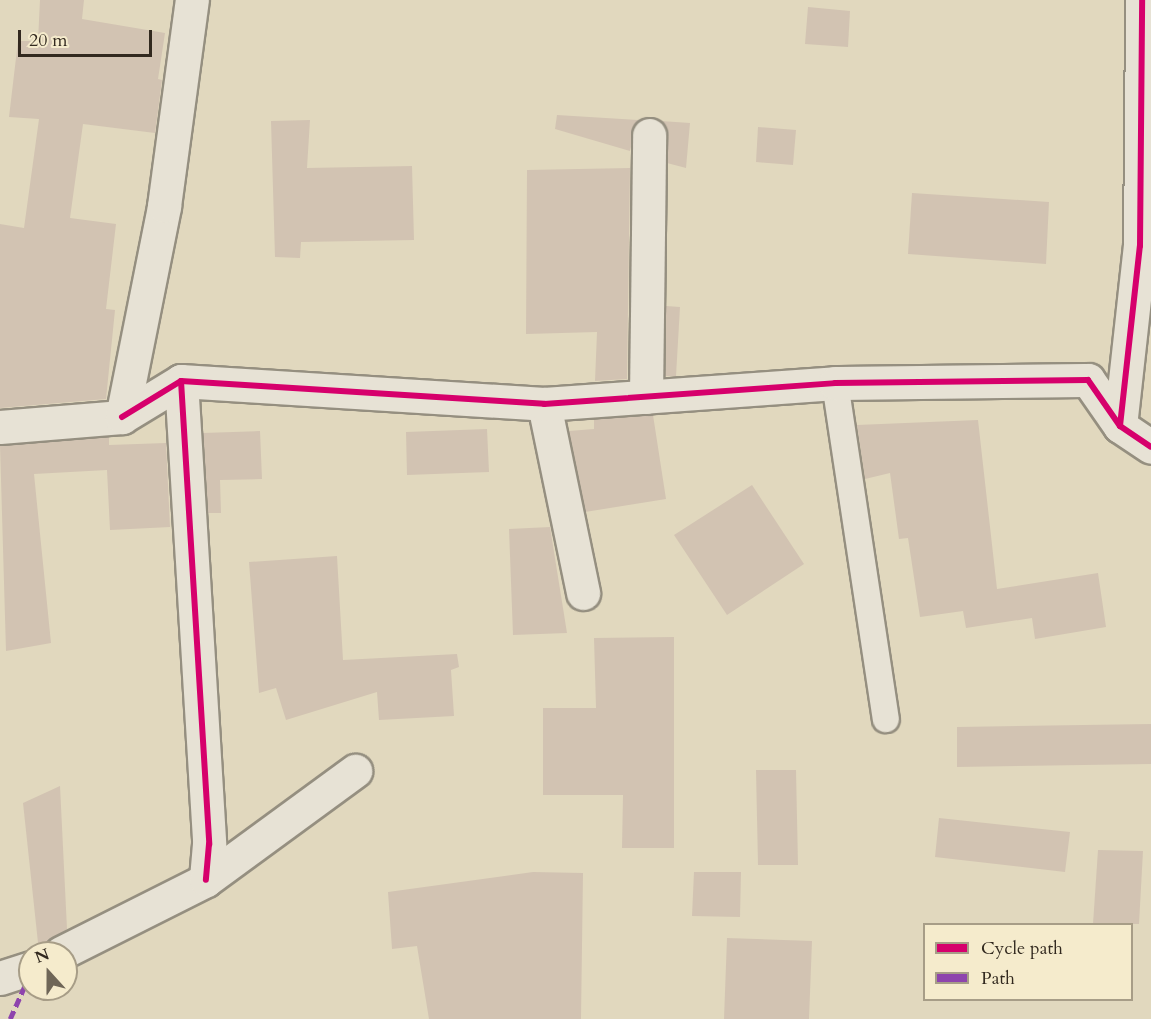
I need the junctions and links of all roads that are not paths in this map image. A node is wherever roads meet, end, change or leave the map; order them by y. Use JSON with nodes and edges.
{"nodes":[{"id":1,"x":192,"y":0,"type":"edge"},
{"id":2,"x":1142,"y":0,"type":"edge"},
{"id":3,"x":649,"y":135,"type":"dead end"},
{"id":4,"x":181,"y":381,"type":"junction"},
{"id":5,"x":835,"y":383,"type":"junction"},
{"id":6,"x":646,"y":397,"type":"junction"},
{"id":7,"x":544,"y":404,"type":"junction"},
{"id":8,"x":122,"y":417,"type":"junction"},
{"id":9,"x":1120,"y":426,"type":"junction"},
{"id":10,"x":0,"y":427,"type":"edge"},
{"id":11,"x":1151,"y":447,"type":"edge"},
{"id":12,"x":583,"y":593,"type":"dead end"},
{"id":13,"x":886,"y":719,"type":"dead end"},
{"id":14,"x":355,"y":771,"type":"dead end"},
{"id":15,"x":206,"y":880,"type":"junction"},
{"id":16,"x":78,"y":944,"type":"edge"},
{"id":17,"x":18,"y":972,"type":"edge"},
{"id":18,"x":0,"y":978,"type":"edge"}],
"edges":[{"from":1,"to":8,"type":"street"},
{"from":2,"to":9,"type":"street"},
{"from":3,"to":6,"type":"street"},
{"from":4,"to":7,"type":"street"},
{"from":4,"to":8,"type":"street"},
{"from":4,"to":15,"type":"street"},
{"from":5,"to":6,"type":"street"},
{"from":5,"to":9,"type":"street"},
{"from":5,"to":13,"type":"lane"},
{"from":6,"to":7,"type":"street"},
{"from":7,"to":12,"type":"street"},
{"from":8,"to":10,"type":"street"},
{"from":9,"to":11,"type":"street"},
{"from":14,"to":15,"type":"street"},
{"from":15,"to":16,"type":"street"},
{"from":17,"to":18,"type":"street"}]}
